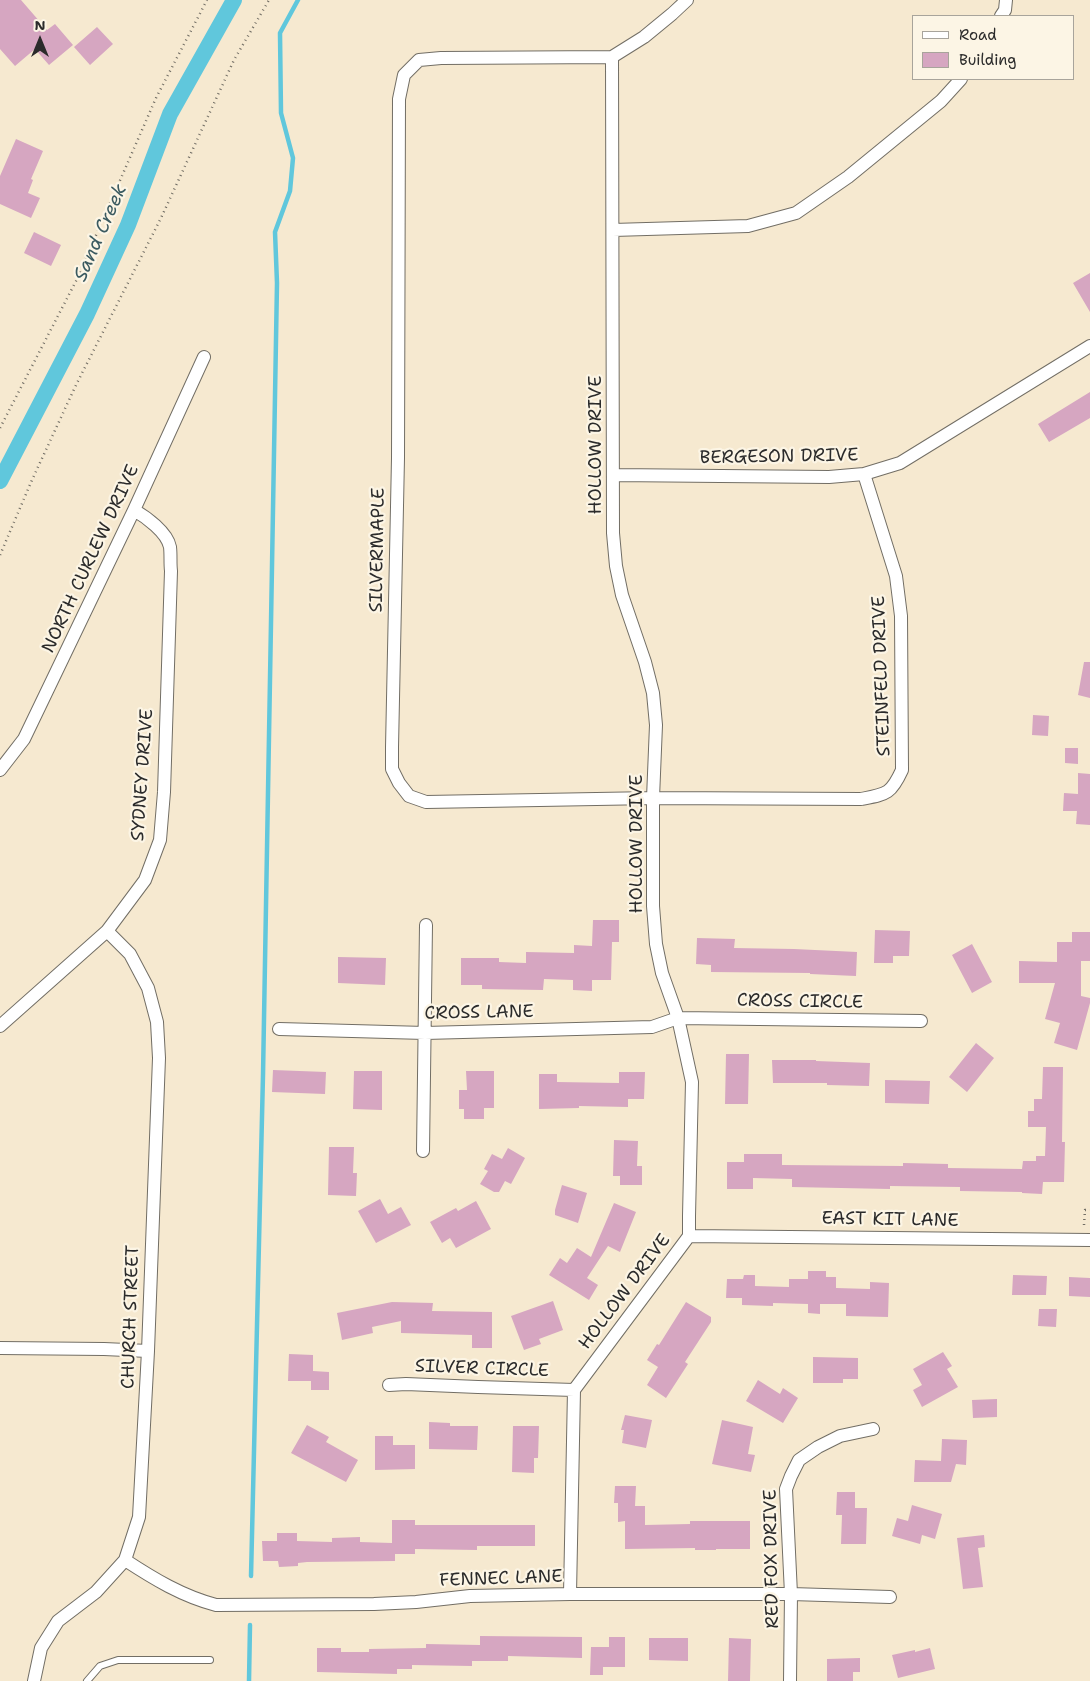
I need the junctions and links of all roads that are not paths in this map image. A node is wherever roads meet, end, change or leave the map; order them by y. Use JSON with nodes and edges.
{"nodes":[{"id":1,"x":686,"y":0,"type":"edge"},
{"id":2,"x":1006,"y":0,"type":"edge"},
{"id":3,"x":1002,"y":15,"type":"edge"},
{"id":4,"x":612,"y":57,"type":"junction"},
{"id":5,"x":960,"y":80,"type":"edge"},
{"id":6,"x":613,"y":230,"type":"junction"},
{"id":7,"x":1090,"y":346,"type":"edge"},
{"id":8,"x":204,"y":358,"type":"dead end"},
{"id":9,"x":864,"y":474,"type":"junction"},
{"id":10,"x":613,"y":476,"type":"junction"},
{"id":11,"x":134,"y":510,"type":"junction"},
{"id":12,"x":0,"y":770,"type":"edge"},
{"id":13,"x":653,"y":798,"type":"junction"},
{"id":14,"x":426,"y":925,"type":"dead end"},
{"id":15,"x":107,"y":931,"type":"junction"},
{"id":16,"x":678,"y":1018,"type":"junction"},
{"id":17,"x":921,"y":1022,"type":"dead end"},
{"id":18,"x":0,"y":1026,"type":"edge"},
{"id":19,"x":279,"y":1029,"type":"dead end"},
{"id":20,"x":425,"y":1032,"type":"junction"},
{"id":21,"x":423,"y":1151,"type":"dead end"},
{"id":22,"x":688,"y":1236,"type":"junction"},
{"id":23,"x":1090,"y":1240,"type":"edge"},
{"id":24,"x":0,"y":1348,"type":"edge"},
{"id":25,"x":148,"y":1351,"type":"junction"},
{"id":26,"x":389,"y":1385,"type":"dead end"},
{"id":27,"x":574,"y":1390,"type":"junction"},
{"id":28,"x":873,"y":1429,"type":"dead end"},
{"id":29,"x":125,"y":1560,"type":"junction"},
{"id":30,"x":570,"y":1594,"type":"junction"},
{"id":31,"x":791,"y":1594,"type":"junction"},
{"id":32,"x":890,"y":1598,"type":"dead end"},
{"id":33,"x":210,"y":1660,"type":"dead end"},
{"id":34,"x":34,"y":1681,"type":"edge"},
{"id":35,"x":87,"y":1681,"type":"edge"},
{"id":36,"x":790,"y":1681,"type":"edge"}],
"edges":[{"from":1,"to":4,"type":"street"},
{"from":2,"to":3,"type":"street"},
{"from":4,"to":6,"type":"street","name":"HOLLOW DRIVE"},
{"from":4,"to":13,"type":"street","name":"SILVERMAPLE"},
{"from":5,"to":6,"type":"street"},
{"from":6,"to":10,"type":"street","name":"HOLLOW DRIVE"},
{"from":7,"to":9,"type":"street","name":"BERGESON DRIVE"},
{"from":8,"to":11,"type":"street","name":"NORTH CURLEW DRIVE"},
{"from":9,"to":10,"type":"street","name":"BERGESON DRIVE"},
{"from":9,"to":13,"type":"street","name":"STEINFELD DRIVE"},
{"from":10,"to":13,"type":"street","name":"HOLLOW DRIVE"},
{"from":11,"to":12,"type":"street","name":"NORTH CURLEW DRIVE"},
{"from":11,"to":15,"type":"street","name":"SYDNEY DRIVE"},
{"from":13,"to":16,"type":"street","name":"HOLLOW DRIVE"},
{"from":14,"to":20,"type":"street"},
{"from":15,"to":18,"type":"street","name":"SYDNEY DRIVE"},
{"from":15,"to":25,"type":"street","name":"CHURCH STREET"},
{"from":16,"to":17,"type":"street","name":"CROSS CIRCLE"},
{"from":16,"to":20,"type":"street","name":"CROSS LANE"},
{"from":16,"to":22,"type":"street","name":"HOLLOW DRIVE"},
{"from":19,"to":20,"type":"street","name":"CROSS LANE"},
{"from":20,"to":21,"type":"street"},
{"from":22,"to":23,"type":"street","name":"EAST KIT LANE"},
{"from":22,"to":27,"type":"street","name":"HOLLOW DRIVE"},
{"from":24,"to":25,"type":"street"},
{"from":25,"to":29,"type":"street","name":"CHURCH STREET"},
{"from":26,"to":27,"type":"street","name":"SILVER CIRCLE"},
{"from":27,"to":30,"type":"street"},
{"from":28,"to":31,"type":"street","name":"RED FOX DRIVE"},
{"from":29,"to":30,"type":"street","name":"FENNEC LANE"},
{"from":29,"to":34,"type":"street","name":"CHURCH STREET"},
{"from":30,"to":31,"type":"street","name":"FENNEC LANE"},
{"from":31,"to":32,"type":"street","name":"FENNEC LANE"},
{"from":31,"to":36,"type":"street","name":"RED FOX DRIVE"},
{"from":33,"to":35,"type":"lane"}]}
